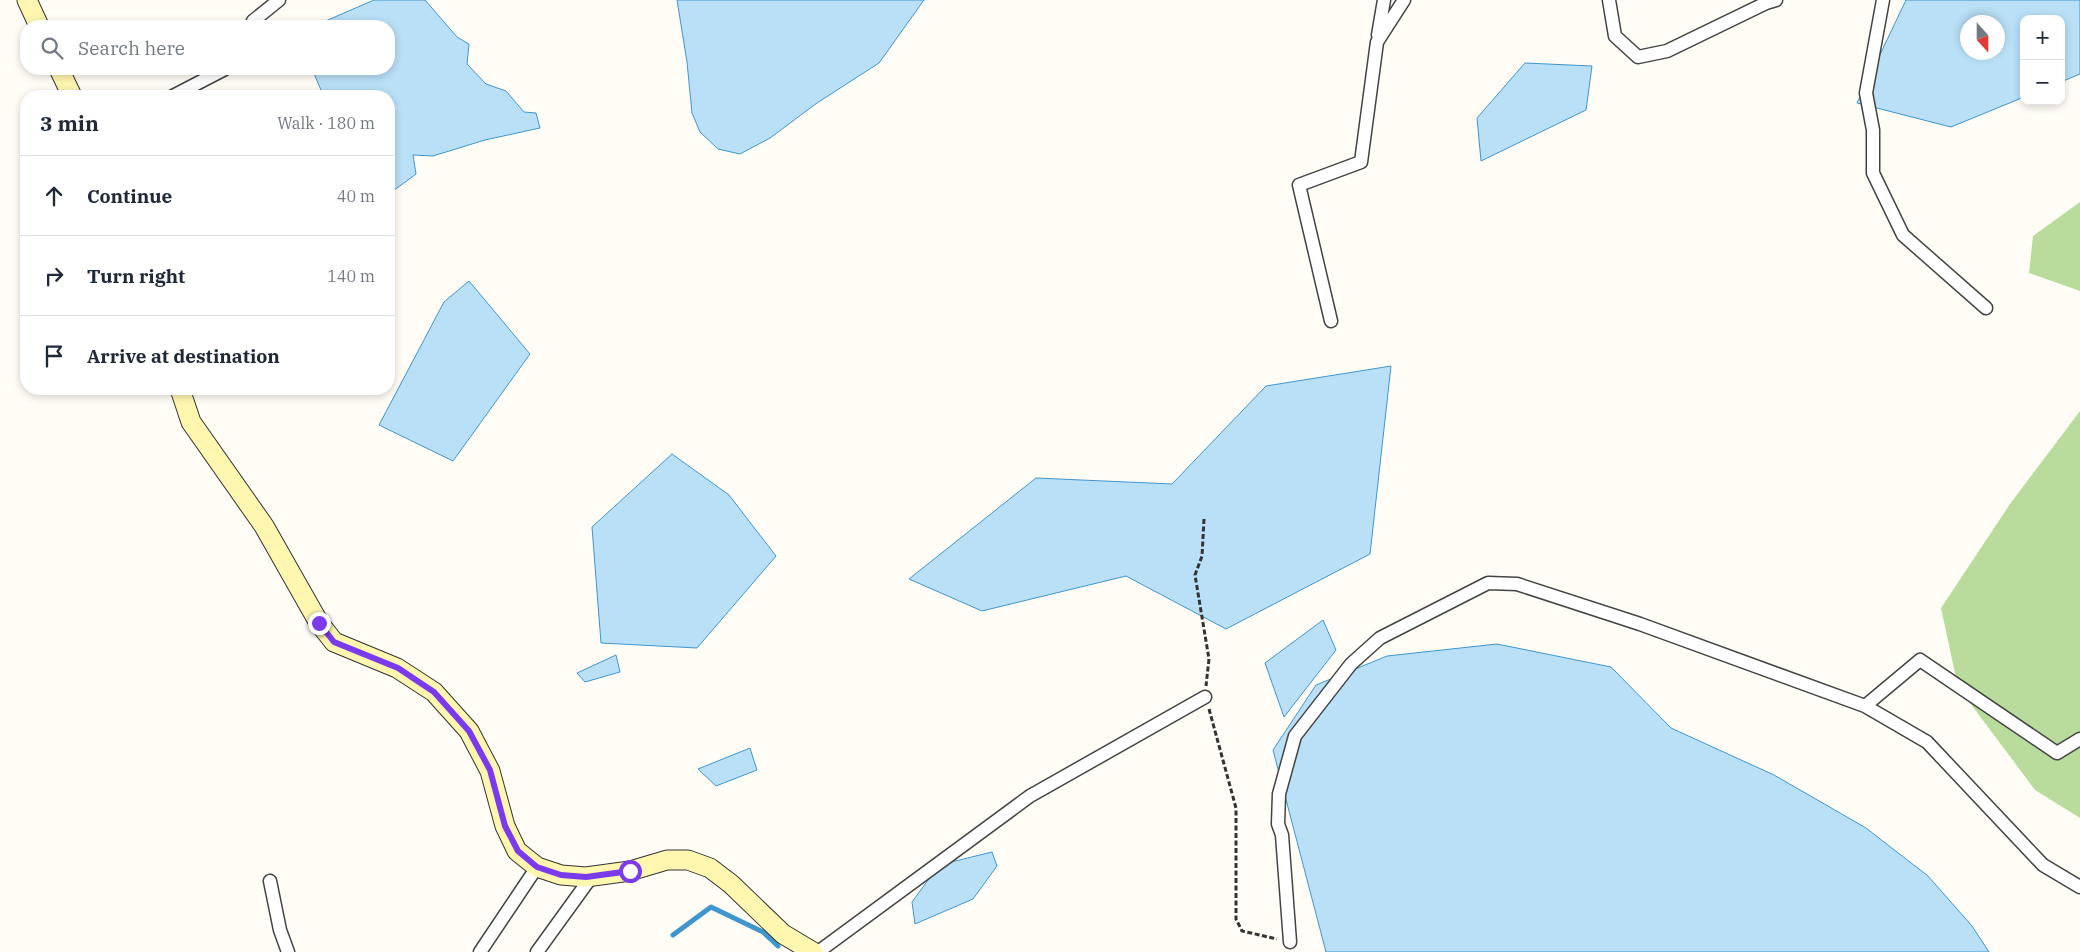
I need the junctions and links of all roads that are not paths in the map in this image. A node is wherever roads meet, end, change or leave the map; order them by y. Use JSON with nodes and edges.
{"nodes":[{"id":1,"x":26,"y":0,"type":"edge"},
{"id":2,"x":279,"y":0,"type":"edge"},
{"id":3,"x":1384,"y":0,"type":"edge"},
{"id":4,"x":1404,"y":0,"type":"edge"},
{"id":5,"x":1609,"y":0,"type":"edge"},
{"id":6,"x":1776,"y":0,"type":"edge"},
{"id":7,"x":1883,"y":0,"type":"edge"},
{"id":8,"x":36,"y":20,"type":"edge"},
{"id":9,"x":254,"y":20,"type":"edge"},
{"id":10,"x":1377,"y":42,"type":"junction"},
{"id":11,"x":62,"y":75,"type":"edge"},
{"id":12,"x":213,"y":75,"type":"edge"},
{"id":13,"x":69,"y":90,"type":"edge"},
{"id":14,"x":185,"y":90,"type":"edge"},
{"id":15,"x":1986,"y":308,"type":"dead end"},
{"id":16,"x":1331,"y":321,"type":"dead end"},
{"id":17,"x":182,"y":395,"type":"edge"},
{"id":18,"x":1205,"y":697,"type":"road end"},
{"id":19,"x":1865,"y":706,"type":"junction"},
{"id":20,"x":2080,"y":739,"type":"edge"},
{"id":21,"x":537,"y":867,"type":"junction"},
{"id":22,"x":592,"y":876,"type":"junction"},
{"id":23,"x":270,"y":881,"type":"dead end"},
{"id":24,"x":2080,"y":888,"type":"edge"},
{"id":25,"x":1290,"y":942,"type":"road end"},
{"id":26,"x":288,"y":952,"type":"edge"},
{"id":27,"x":480,"y":952,"type":"edge"},
{"id":28,"x":537,"y":952,"type":"edge"},
{"id":29,"x":813,"y":952,"type":"edge"},
{"id":30,"x":818,"y":952,"type":"edge"}],
"edges":[{"from":1,"to":8,"type":"street"},
{"from":2,"to":9,"type":"street"},
{"from":3,"to":10,"type":"street"},
{"from":4,"to":10,"type":"street"},
{"from":5,"to":6,"type":"street"},
{"from":7,"to":15,"type":"street"},
{"from":10,"to":16,"type":"street"},
{"from":11,"to":13,"type":"street"},
{"from":12,"to":14,"type":"street"},
{"from":17,"to":21,"type":"street"},
{"from":18,"to":30,"type":"street"},
{"from":19,"to":20,"type":"street"},
{"from":19,"to":24,"type":"street"},
{"from":19,"to":25,"type":"street"},
{"from":21,"to":22,"type":"street"},
{"from":21,"to":27,"type":"street"},
{"from":22,"to":28,"type":"street"},
{"from":22,"to":29,"type":"street"},
{"from":23,"to":26,"type":"street"}]}
